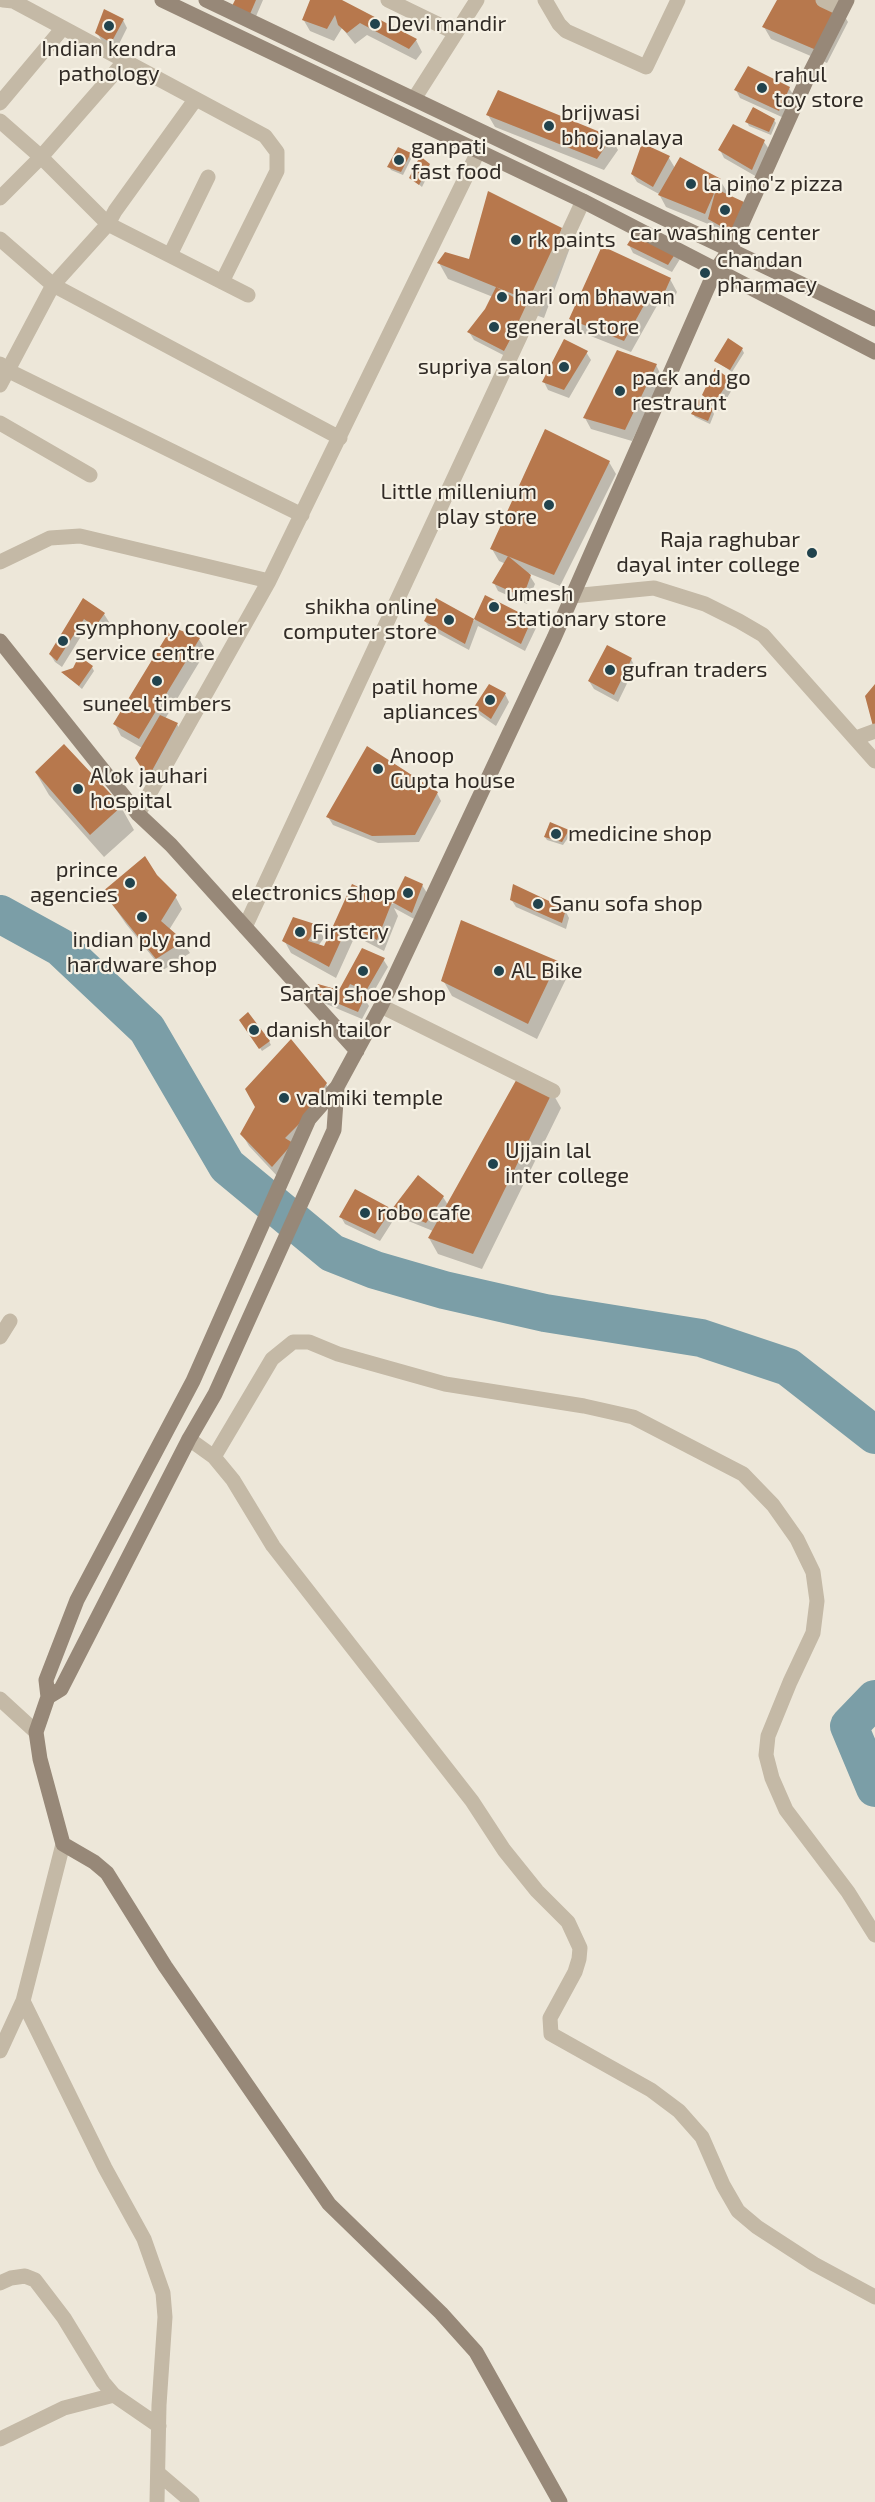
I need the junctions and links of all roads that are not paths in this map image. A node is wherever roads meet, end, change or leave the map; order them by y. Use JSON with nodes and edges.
{"nodes":[{"id":1,"x":1,"y":0,"type":"edge"},
{"id":2,"x":162,"y":0,"type":"edge"},
{"id":3,"x":206,"y":0,"type":"edge"},
{"id":4,"x":388,"y":0,"type":"edge"},
{"id":5,"x":477,"y":0,"type":"edge"},
{"id":6,"x":545,"y":0,"type":"edge"},
{"id":7,"x":678,"y":0,"type":"edge"},
{"id":8,"x":823,"y":0,"type":"edge"},
{"id":9,"x":844,"y":4,"type":"edge"},
{"id":10,"x":62,"y":29,"type":"junction"},
{"id":11,"x":456,"y":33,"type":"junction"},
{"id":12,"x":124,"y":62,"type":"junction"},
{"id":13,"x":414,"y":99,"type":"junction"},
{"id":14,"x":195,"y":100,"type":"junction"},
{"id":15,"x":0,"y":104,"type":"edge"},
{"id":16,"x":0,"y":121,"type":"edge"},
{"id":17,"x":478,"y":152,"type":"junction"},
{"id":18,"x":41,"y":157,"type":"junction"},
{"id":19,"x":207,"y":177,"type":"dead end"},
{"id":20,"x":0,"y":198,"type":"edge"},
{"id":21,"x":583,"y":201,"type":"junction"},
{"id":22,"x":108,"y":224,"type":"junction"},
{"id":23,"x":0,"y":239,"type":"edge"},
{"id":24,"x":731,"y":248,"type":"junction"},
{"id":25,"x":170,"y":255,"type":"junction"},
{"id":26,"x":715,"y":271,"type":"junction"},
{"id":27,"x":222,"y":282,"type":"junction"},
{"id":28,"x":53,"y":285,"type":"junction"},
{"id":29,"x":248,"y":295,"type":"dead end"},
{"id":30,"x":875,"y":319,"type":"edge"},
{"id":31,"x":875,"y":352,"type":"edge"},
{"id":32,"x":3,"y":373,"type":"edge"},
{"id":33,"x":0,"y":423,"type":"edge"},
{"id":34,"x":340,"y":438,"type":"junction"},
{"id":35,"x":90,"y":474,"type":"dead end"},
{"id":36,"x":302,"y":515,"type":"junction"},
{"id":37,"x":0,"y":562,"type":"edge"},
{"id":38,"x":269,"y":582,"type":"junction"},
{"id":39,"x":572,"y":596,"type":"junction"},
{"id":40,"x":0,"y":641,"type":"edge"},
{"id":41,"x":875,"y":731,"type":"edge"},
{"id":42,"x":856,"y":738,"type":"junction"},
{"id":43,"x":875,"y":760,"type":"edge"},
{"id":44,"x":138,"y":814,"type":"junction"},
{"id":45,"x":245,"y":927,"type":"junction"},
{"id":46,"x":381,"y":1006,"type":"junction"},
{"id":47,"x":357,"y":1051,"type":"junction"},
{"id":48,"x":338,"y":1087,"type":"junction"},
{"id":49,"x":553,"y":1091,"type":"dead end"},
{"id":50,"x":10,"y":1320,"type":"dead end"},
{"id":51,"x":0,"y":1337,"type":"edge"},
{"id":52,"x":189,"y":1439,"type":"junction"},
{"id":53,"x":214,"y":1457,"type":"junction"},
{"id":54,"x":48,"y":1697,"type":"junction"},
{"id":55,"x":1,"y":1703,"type":"edge"},
{"id":56,"x":36,"y":1732,"type":"junction"},
{"id":57,"x":63,"y":1844,"type":"junction"},
{"id":58,"x":875,"y":1935,"type":"edge"},
{"id":59,"x":23,"y":2001,"type":"junction"},
{"id":60,"x":0,"y":2051,"type":"edge"},
{"id":61,"x":0,"y":2283,"type":"edge"},
{"id":62,"x":875,"y":2297,"type":"edge"},
{"id":63,"x":114,"y":2395,"type":"junction"},
{"id":64,"x":159,"y":2426,"type":"junction"},
{"id":65,"x":0,"y":2439,"type":"edge"},
{"id":66,"x":158,"y":2473,"type":"junction"},
{"id":67,"x":157,"y":2502,"type":"edge"},
{"id":68,"x":192,"y":2502,"type":"edge"},
{"id":69,"x":560,"y":2502,"type":"edge"}],
"edges":[{"from":1,"to":10,"type":"street"},
{"from":2,"to":17,"type":"street"},
{"from":3,"to":13,"type":"street"},
{"from":4,"to":11,"type":"street"},
{"from":5,"to":11,"type":"street"},
{"from":6,"to":7,"type":"street"},
{"from":8,"to":9,"type":"street"},
{"from":9,"to":24,"type":"street"},
{"from":10,"to":12,"type":"street"},
{"from":10,"to":15,"type":"street"},
{"from":11,"to":13,"type":"street"},
{"from":12,"to":14,"type":"street"},
{"from":12,"to":18,"type":"street"},
{"from":13,"to":24,"type":"street"},
{"from":14,"to":22,"type":"street"},
{"from":14,"to":27,"type":"street"},
{"from":16,"to":18,"type":"street"},
{"from":17,"to":21,"type":"street"},
{"from":17,"to":34,"type":"street"},
{"from":18,"to":20,"type":"street"},
{"from":18,"to":22,"type":"street"},
{"from":19,"to":25,"type":"street"},
{"from":21,"to":26,"type":"street"},
{"from":21,"to":45,"type":"street"},
{"from":22,"to":25,"type":"street"},
{"from":22,"to":28,"type":"street"},
{"from":23,"to":28,"type":"street"},
{"from":24,"to":26,"type":"street"},
{"from":24,"to":30,"type":"street"},
{"from":25,"to":27,"type":"street"},
{"from":26,"to":31,"type":"street"},
{"from":26,"to":39,"type":"street"},
{"from":27,"to":29,"type":"street"},
{"from":28,"to":32,"type":"street"},
{"from":28,"to":34,"type":"street"},
{"from":32,"to":36,"type":"street"},
{"from":33,"to":35,"type":"street"},
{"from":34,"to":36,"type":"street"},
{"from":36,"to":38,"type":"street"},
{"from":37,"to":38,"type":"street"},
{"from":38,"to":44,"type":"street"},
{"from":39,"to":42,"type":"street"},
{"from":39,"to":46,"type":"street"},
{"from":40,"to":44,"type":"street"},
{"from":41,"to":42,"type":"street"},
{"from":42,"to":43,"type":"street"},
{"from":44,"to":45,"type":"street"},
{"from":45,"to":47,"type":"street"},
{"from":46,"to":47,"type":"street"},
{"from":46,"to":49,"type":"street"},
{"from":47,"to":48,"type":"street"},
{"from":48,"to":52,"type":"street"},
{"from":48,"to":54,"type":"street"},
{"from":50,"to":51,"type":"street"},
{"from":52,"to":53,"type":"street"},
{"from":52,"to":54,"type":"street"},
{"from":53,"to":58,"type":"street"},
{"from":53,"to":62,"type":"street"},
{"from":54,"to":56,"type":"street"},
{"from":55,"to":56,"type":"street"},
{"from":56,"to":57,"type":"street"},
{"from":57,"to":59,"type":"street"},
{"from":57,"to":69,"type":"street"},
{"from":59,"to":60,"type":"street"},
{"from":59,"to":64,"type":"street"},
{"from":61,"to":63,"type":"street"},
{"from":63,"to":64,"type":"street"},
{"from":63,"to":65,"type":"street"},
{"from":64,"to":66,"type":"street"},
{"from":66,"to":67,"type":"street"},
{"from":66,"to":68,"type":"street"}]}
